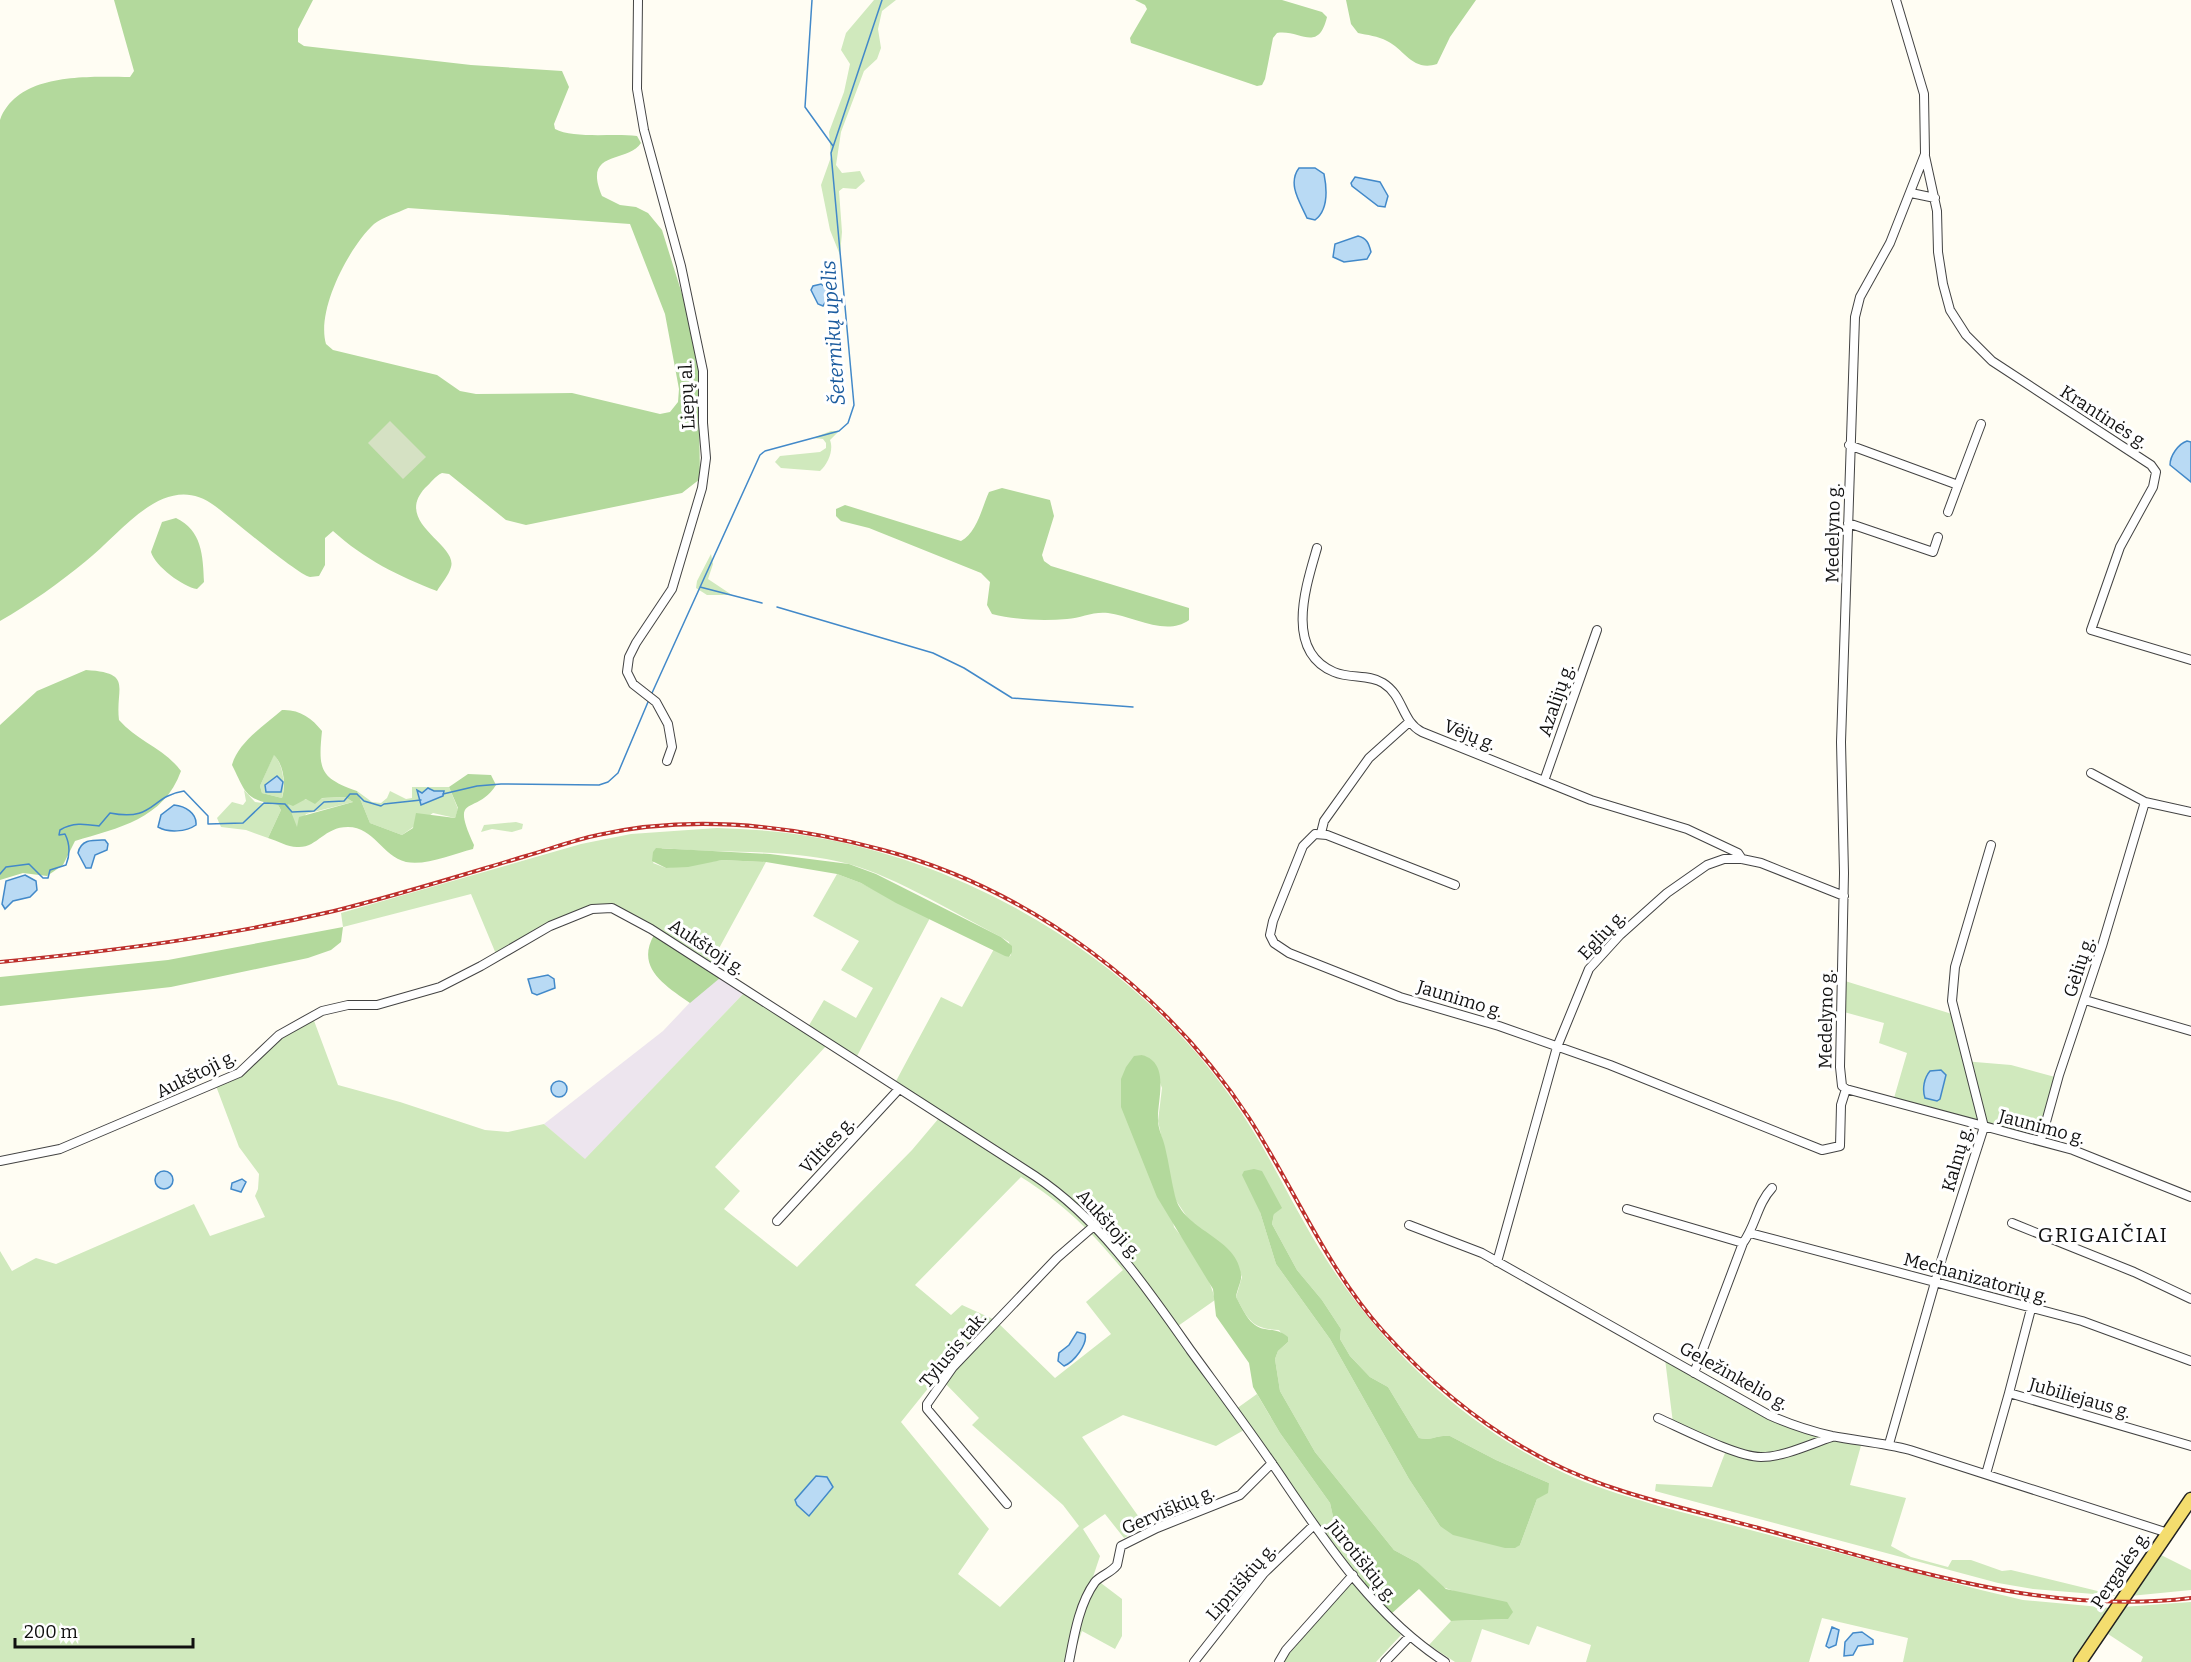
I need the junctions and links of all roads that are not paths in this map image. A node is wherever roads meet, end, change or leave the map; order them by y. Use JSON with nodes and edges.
{"nodes":[{"id":1,"x":638,"y":0,"type":"edge"},
{"id":2,"x":1896,"y":0,"type":"edge"},
{"id":3,"x":1925,"y":154,"type":"junction"},
{"id":4,"x":1911,"y":193,"type":"junction"},
{"id":5,"x":1935,"y":198,"type":"junction"},
{"id":6,"x":1981,"y":424,"type":"dead end"},
{"id":7,"x":1849,"y":445,"type":"junction"},
{"id":8,"x":1958,"y":485,"type":"junction"},
{"id":9,"x":1948,"y":512,"type":"dead end"},
{"id":10,"x":1848,"y":523,"type":"junction"},
{"id":11,"x":1938,"y":537,"type":"dead end"},
{"id":12,"x":1317,"y":548,"type":"dead end"},
{"id":13,"x":1597,"y":630,"type":"dead end"},
{"id":14,"x":2191,"y":660,"type":"edge"},
{"id":15,"x":1408,"y":723,"type":"junction"},
{"id":16,"x":667,"y":761,"type":"dead end"},
{"id":17,"x":2091,"y":773,"type":"dead end"},
{"id":18,"x":1544,"y":781,"type":"junction"},
{"id":19,"x":2145,"y":802,"type":"junction"},
{"id":20,"x":2191,"y":812,"type":"edge"},
{"id":21,"x":1321,"y":833,"type":"junction"},
{"id":22,"x":1991,"y":844,"type":"dead end"},
{"id":23,"x":1742,"y":859,"type":"junction"},
{"id":24,"x":1455,"y":885,"type":"dead end"},
{"id":25,"x":1844,"y":896,"type":"junction"},
{"id":26,"x":2085,"y":1000,"type":"junction"},
{"id":27,"x":2191,"y":1031,"type":"edge"},
{"id":28,"x":1557,"y":1047,"type":"junction"},
{"id":29,"x":1844,"y":1088,"type":"junction"},
{"id":30,"x":899,"y":1089,"type":"junction"},
{"id":31,"x":1984,"y":1127,"type":"junction"},
{"id":32,"x":2041,"y":1140,"type":"junction"},
{"id":33,"x":0,"y":1161,"type":"edge"},
{"id":34,"x":1772,"y":1188,"type":"dead end"},
{"id":35,"x":2191,"y":1197,"type":"edge"},
{"id":36,"x":1627,"y":1209,"type":"dead end"},
{"id":37,"x":777,"y":1221,"type":"dead end"},
{"id":38,"x":2012,"y":1223,"type":"dead end"},
{"id":39,"x":1095,"y":1225,"type":"junction"},
{"id":40,"x":1409,"y":1225,"type":"dead end"},
{"id":41,"x":1750,"y":1233,"type":"junction"},
{"id":42,"x":1743,"y":1243,"type":"junction"},
{"id":43,"x":1497,"y":1262,"type":"junction"},
{"id":44,"x":1935,"y":1281,"type":"junction"},
{"id":45,"x":2191,"y":1299,"type":"edge"},
{"id":46,"x":2031,"y":1309,"type":"junction"},
{"id":47,"x":2191,"y":1361,"type":"edge"},
{"id":48,"x":1694,"y":1373,"type":"junction"},
{"id":49,"x":2009,"y":1393,"type":"junction"},
{"id":50,"x":1658,"y":1418,"type":"dead end"},
{"id":51,"x":1834,"y":1436,"type":"junction"},
{"id":52,"x":1889,"y":1444,"type":"junction"},
{"id":53,"x":2191,"y":1446,"type":"edge"},
{"id":54,"x":1272,"y":1463,"type":"junction"},
{"id":55,"x":1986,"y":1474,"type":"junction"},
{"id":56,"x":2191,"y":1499,"type":"edge"},
{"id":57,"x":1007,"y":1504,"type":"dead end"},
{"id":58,"x":1314,"y":1525,"type":"junction"},
{"id":59,"x":2168,"y":1533,"type":"junction"},
{"id":60,"x":1353,"y":1575,"type":"junction"},
{"id":61,"x":1410,"y":1636,"type":"junction"},
{"id":62,"x":1069,"y":1662,"type":"edge"},
{"id":63,"x":1194,"y":1662,"type":"edge"},
{"id":64,"x":1279,"y":1662,"type":"edge"},
{"id":65,"x":1384,"y":1662,"type":"edge"},
{"id":66,"x":1445,"y":1662,"type":"edge"},
{"id":67,"x":2080,"y":1662,"type":"edge"}],
"edges":[{"from":1,"to":16,"type":"street","name":"Liepų al."},
{"from":2,"to":3,"type":"street","name":"Medelyno g."},
{"from":3,"to":4,"type":"street","name":"Medelyno g."},
{"from":3,"to":5,"type":"street","name":"Krantinės g."},
{"from":4,"to":5,"type":"street"},
{"from":4,"to":7,"type":"street","name":"Medelyno g."},
{"from":5,"to":14,"type":"street","name":"Krantinės g."},
{"from":6,"to":8,"type":"street"},
{"from":7,"to":8,"type":"street"},
{"from":7,"to":10,"type":"street","name":"Medelyno g."},
{"from":8,"to":9,"type":"street"},
{"from":10,"to":11,"type":"street"},
{"from":10,"to":25,"type":"street","name":"Medelyno g."},
{"from":12,"to":15,"type":"street"},
{"from":13,"to":18,"type":"street","name":"Azalijų g."},
{"from":15,"to":18,"type":"street","name":"Vėjų g."},
{"from":15,"to":21,"type":"street"},
{"from":17,"to":19,"type":"street"},
{"from":18,"to":23,"type":"street","name":"Vėjų g."},
{"from":19,"to":20,"type":"street"},
{"from":19,"to":26,"type":"street","name":"Gėlių g."},
{"from":21,"to":24,"type":"street"},
{"from":21,"to":28,"type":"street","name":"Jaunimo g."},
{"from":22,"to":31,"type":"street","name":"Kalnų g."},
{"from":23,"to":25,"type":"street","name":"Eglių g."},
{"from":23,"to":28,"type":"street","name":"Eglių g."},
{"from":25,"to":29,"type":"street","name":"Medelyno g."},
{"from":26,"to":27,"type":"street"},
{"from":26,"to":32,"type":"street","name":"Gėlių g."},
{"from":28,"to":29,"type":"street","name":"Jaunimo g."},
{"from":28,"to":43,"type":"street","name":"Eglių g."},
{"from":29,"to":31,"type":"street","name":"Jaunimo g."},
{"from":30,"to":33,"type":"street","name":"Aukštoji g."},
{"from":30,"to":37,"type":"street","name":"Vilties g."},
{"from":30,"to":39,"type":"street","name":"Aukštoji g."},
{"from":31,"to":32,"type":"street","name":"Jaunimo g."},
{"from":31,"to":44,"type":"street","name":"Kalnų g."},
{"from":32,"to":35,"type":"street","name":"Jaunimo g."},
{"from":34,"to":41,"type":"street"},
{"from":36,"to":42,"type":"street"},
{"from":38,"to":45,"type":"street"},
{"from":39,"to":54,"type":"street","name":"Aukštoji g."},
{"from":39,"to":57,"type":"street","name":"Tylusis tak."},
{"from":40,"to":43,"type":"street","name":"Geležinkelio g."},
{"from":41,"to":42,"type":"street"},
{"from":41,"to":44,"type":"street","name":"Mechanizatorių g."},
{"from":42,"to":48,"type":"street"},
{"from":43,"to":48,"type":"street","name":"Geležinkelio g."},
{"from":44,"to":46,"type":"street","name":"Mechanizatorių g."},
{"from":44,"to":52,"type":"street","name":"Kalnų g."},
{"from":46,"to":47,"type":"street","name":"Mechanizatorių g."},
{"from":46,"to":49,"type":"street","name":"Jubiliejaus g."},
{"from":48,"to":51,"type":"street","name":"Geležinkelio g."},
{"from":49,"to":53,"type":"street","name":"Jubiliejaus g."},
{"from":49,"to":55,"type":"street"},
{"from":50,"to":51,"type":"street"},
{"from":51,"to":52,"type":"street","name":"Geležinkelio g."},
{"from":52,"to":55,"type":"street","name":"Geležinkelio g."},
{"from":54,"to":58,"type":"street","name":"Jūrotiškių g."},
{"from":54,"to":62,"type":"street","name":"Gerviškių g."},
{"from":55,"to":59,"type":"street","name":"Geležinkelio g."},
{"from":56,"to":59,"type":"main road","name":"Pergalės g."},
{"from":58,"to":60,"type":"street","name":"Jūrotiškių g."},
{"from":58,"to":63,"type":"street","name":"Lipniškių g."},
{"from":59,"to":67,"type":"main road","name":"Pergalės g."},
{"from":60,"to":61,"type":"street","name":"Jūrotiškių g."},
{"from":60,"to":64,"type":"street"},
{"from":61,"to":65,"type":"street"},
{"from":61,"to":66,"type":"street","name":"Jūrotiškių g."}]}
